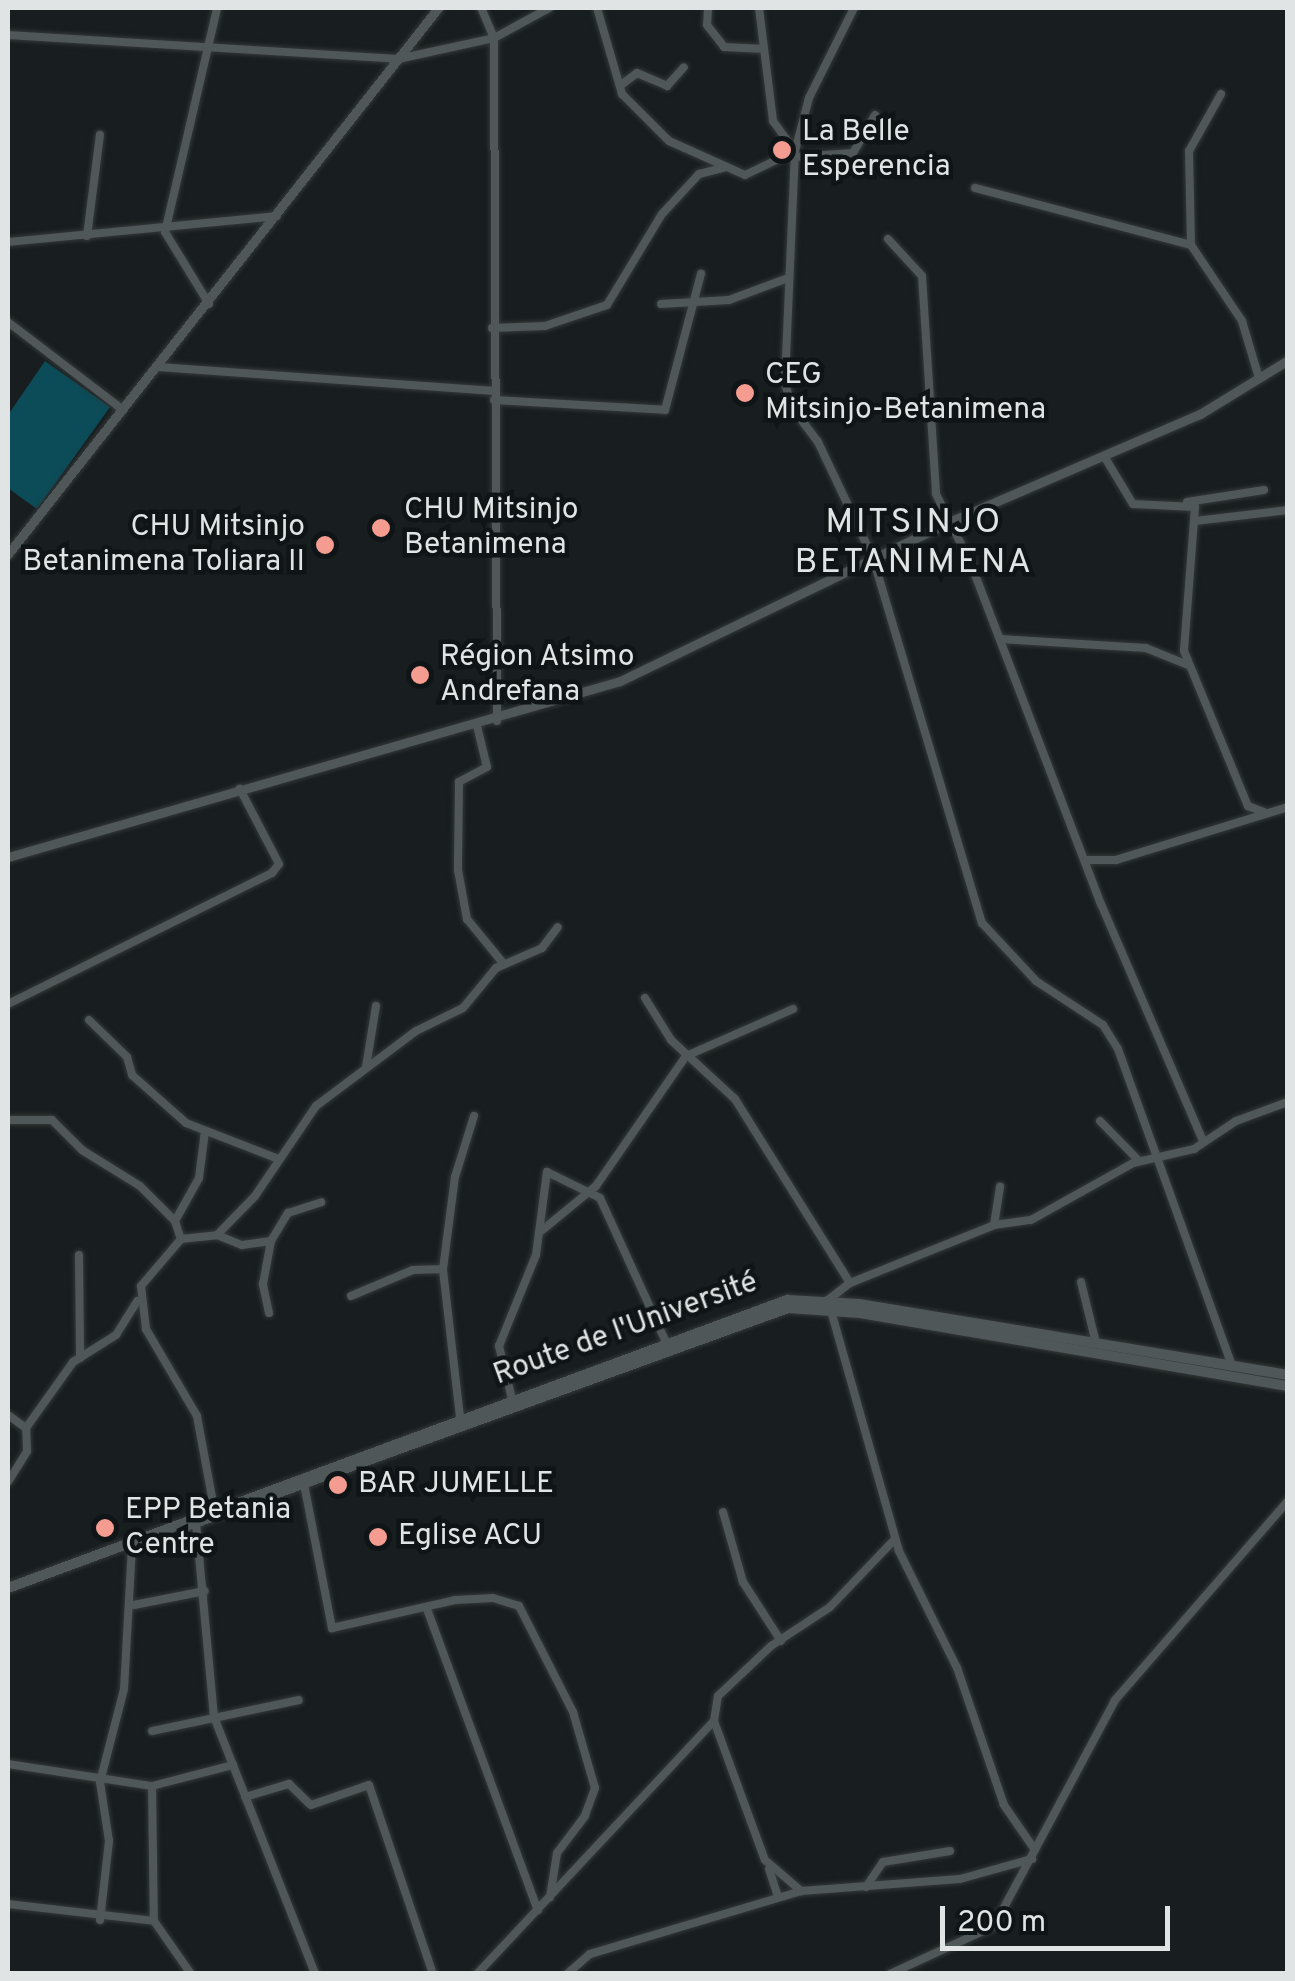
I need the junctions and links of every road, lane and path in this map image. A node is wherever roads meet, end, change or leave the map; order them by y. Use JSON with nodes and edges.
{"nodes":[{"id":1,"x":217,"y":8,"type":"edge"},
{"id":2,"x":438,"y":8,"type":"edge"},
{"id":3,"x":481,"y":8,"type":"edge"},
{"id":4,"x":549,"y":8,"type":"edge"},
{"id":5,"x":597,"y":8,"type":"edge"},
{"id":6,"x":708,"y":8,"type":"edge"},
{"id":7,"x":759,"y":8,"type":"edge"},
{"id":8,"x":854,"y":8,"type":"edge"},
{"id":9,"x":8,"y":35,"type":"edge"},
{"id":10,"x":494,"y":38,"type":"junction"},
{"id":11,"x":207,"y":43,"type":"junction"},
{"id":12,"x":760,"y":49,"type":"junction"},
{"id":13,"x":398,"y":59,"type":"junction"},
{"id":14,"x":684,"y":67,"type":"dead end"},
{"id":15,"x":621,"y":85,"type":"junction"},
{"id":16,"x":1220,"y":94,"type":"dead end"},
{"id":17,"x":875,"y":115,"type":"dead end"},
{"id":18,"x":100,"y":136,"type":"dead end"},
{"id":19,"x":795,"y":154,"type":"junction"},
{"id":20,"x":723,"y":168,"type":"junction"},
{"id":21,"x":974,"y":188,"type":"dead end"},
{"id":22,"x":277,"y":216,"type":"junction"},
{"id":23,"x":165,"y":232,"type":"junction"},
{"id":24,"x":87,"y":236,"type":"junction"},
{"id":25,"x":888,"y":239,"type":"dead end"},
{"id":26,"x":8,"y":242,"type":"edge"},
{"id":27,"x":1192,"y":244,"type":"junction"},
{"id":28,"x":701,"y":274,"type":"dead end"},
{"id":29,"x":788,"y":278,"type":"junction"},
{"id":30,"x":692,"y":303,"type":"junction"},
{"id":31,"x":209,"y":304,"type":"junction"},
{"id":32,"x":661,"y":304,"type":"dead end"},
{"id":33,"x":8,"y":322,"type":"edge"},
{"id":34,"x":492,"y":328,"type":"junction"},
{"id":35,"x":1288,"y":360,"type":"edge"},
{"id":36,"x":159,"y":368,"type":"junction"},
{"id":37,"x":1259,"y":378,"type":"junction"},
{"id":38,"x":494,"y":396,"type":"junction"},
{"id":39,"x":123,"y":410,"type":"junction"},
{"id":40,"x":1104,"y":456,"type":"junction"},
{"id":41,"x":1264,"y":490,"type":"dead end"},
{"id":42,"x":1187,"y":502,"type":"junction"},
{"id":43,"x":1288,"y":510,"type":"edge"},
{"id":44,"x":1195,"y":521,"type":"junction"},
{"id":45,"x":951,"y":522,"type":"junction"},
{"id":46,"x":8,"y":554,"type":"edge"},
{"id":47,"x":874,"y":558,"type":"junction"},
{"id":48,"x":1000,"y":639,"type":"junction"},
{"id":49,"x":1188,"y":665,"type":"junction"},
{"id":50,"x":497,"y":721,"type":"junction"},
{"id":51,"x":477,"y":726,"type":"junction"},
{"id":52,"x":240,"y":789,"type":"junction"},
{"id":53,"x":1288,"y":806,"type":"edge"},
{"id":54,"x":1264,"y":812,"type":"junction"},
{"id":55,"x":8,"y":857,"type":"edge"},
{"id":56,"x":1085,"y":860,"type":"junction"},
{"id":57,"x":558,"y":927,"type":"dead end"},
{"id":58,"x":503,"y":963,"type":"junction"},
{"id":59,"x":645,"y":998,"type":"dead end"},
{"id":60,"x":8,"y":1004,"type":"edge"},
{"id":61,"x":376,"y":1006,"type":"dead end"},
{"id":62,"x":793,"y":1008,"type":"dead end"},
{"id":63,"x":89,"y":1020,"type":"dead end"},
{"id":64,"x":686,"y":1056,"type":"junction"},
{"id":65,"x":366,"y":1067,"type":"junction"},
{"id":66,"x":1288,"y":1102,"type":"edge"},
{"id":67,"x":474,"y":1116,"type":"dead end"},
{"id":68,"x":8,"y":1120,"type":"edge"},
{"id":69,"x":1100,"y":1121,"type":"dead end"},
{"id":70,"x":205,"y":1131,"type":"junction"},
{"id":71,"x":1202,"y":1139,"type":"junction"},
{"id":72,"x":1154,"y":1154,"type":"junction"},
{"id":73,"x":280,"y":1159,"type":"junction"},
{"id":74,"x":1139,"y":1162,"type":"junction"},
{"id":75,"x":1000,"y":1186,"type":"dead end"},
{"id":76,"x":590,"y":1191,"type":"junction"},
{"id":77,"x":321,"y":1202,"type":"dead end"},
{"id":78,"x":175,"y":1221,"type":"junction"},
{"id":79,"x":994,"y":1225,"type":"junction"},
{"id":80,"x":541,"y":1231,"type":"junction"},
{"id":81,"x":218,"y":1235,"type":"junction"},
{"id":82,"x":181,"y":1239,"type":"junction"},
{"id":83,"x":271,"y":1241,"type":"junction"},
{"id":84,"x":80,"y":1255,"type":"dead end"},
{"id":85,"x":443,"y":1270,"type":"junction"},
{"id":86,"x":1081,"y":1282,"type":"dead end"},
{"id":87,"x":850,"y":1283,"type":"junction"},
{"id":88,"x":350,"y":1296,"type":"dead end"},
{"id":89,"x":137,"y":1300,"type":"junction"},
{"id":90,"x":829,"y":1305,"type":"junction"},
{"id":91,"x":269,"y":1314,"type":"dead end"},
{"id":92,"x":905,"y":1317,"type":"junction"},
{"id":93,"x":666,"y":1342,"type":"junction"},
{"id":94,"x":1096,"y":1343,"type":"junction"},
{"id":95,"x":80,"y":1358,"type":"junction"},
{"id":96,"x":1232,"y":1366,"type":"junction"},
{"id":97,"x":1288,"y":1375,"type":"edge"},
{"id":98,"x":1288,"y":1386,"type":"edge"},
{"id":99,"x":512,"y":1398,"type":"junction"},
{"id":100,"x":8,"y":1415,"type":"edge"},
{"id":101,"x":460,"y":1416,"type":"junction"},
{"id":102,"x":26,"y":1428,"type":"junction"},
{"id":103,"x":8,"y":1482,"type":"edge"},
{"id":104,"x":304,"y":1484,"type":"junction"},
{"id":105,"x":1288,"y":1501,"type":"edge"},
{"id":106,"x":214,"y":1508,"type":"junction"},
{"id":107,"x":723,"y":1512,"type":"dead end"},
{"id":108,"x":196,"y":1523,"type":"junction"},
{"id":109,"x":895,"y":1538,"type":"junction"},
{"id":110,"x":132,"y":1546,"type":"junction"},
{"id":111,"x":8,"y":1591,"type":"edge"},
{"id":112,"x":205,"y":1591,"type":"junction"},
{"id":113,"x":134,"y":1604,"type":"junction"},
{"id":114,"x":427,"y":1608,"type":"junction"},
{"id":115,"x":781,"y":1642,"type":"junction"},
{"id":116,"x":300,"y":1700,"type":"dead end"},
{"id":117,"x":214,"y":1717,"type":"junction"},
{"id":118,"x":714,"y":1721,"type":"junction"},
{"id":119,"x":152,"y":1731,"type":"dead end"},
{"id":120,"x":8,"y":1764,"type":"edge"},
{"id":121,"x":233,"y":1765,"type":"junction"},
{"id":122,"x":100,"y":1782,"type":"junction"},
{"id":123,"x":152,"y":1786,"type":"junction"},
{"id":124,"x":246,"y":1797,"type":"junction"},
{"id":125,"x":950,"y":1851,"type":"dead end"},
{"id":126,"x":1034,"y":1854,"type":"junction"},
{"id":127,"x":766,"y":1860,"type":"junction"},
{"id":128,"x":866,"y":1887,"type":"junction"},
{"id":129,"x":801,"y":1891,"type":"junction"},
{"id":130,"x":778,"y":1896,"type":"junction"},
{"id":131,"x":550,"y":1897,"type":"junction"},
{"id":132,"x":8,"y":1904,"type":"edge"},
{"id":133,"x":538,"y":1910,"type":"junction"},
{"id":134,"x":100,"y":1920,"type":"junction"},
{"id":135,"x":154,"y":1921,"type":"junction"},
{"id":136,"x":182,"y":1960,"type":"junction"},
{"id":137,"x":176,"y":1974,"type":"edge"},
{"id":138,"x":191,"y":1974,"type":"edge"},
{"id":139,"x":316,"y":1974,"type":"edge"},
{"id":140,"x":432,"y":1974,"type":"edge"},
{"id":141,"x":478,"y":1974,"type":"edge"},
{"id":142,"x":567,"y":1974,"type":"edge"},
{"id":143,"x":890,"y":1974,"type":"edge"}],
"edges":[{"from":1,"to":11,"type":"street"},
{"from":2,"to":13,"type":"street"},
{"from":3,"to":10,"type":"street"},
{"from":4,"to":10,"type":"street"},
{"from":5,"to":15,"type":"street"},
{"from":6,"to":12,"type":"street"},
{"from":7,"to":12,"type":"street"},
{"from":8,"to":19,"type":"street"},
{"from":9,"to":11,"type":"street"},
{"from":10,"to":13,"type":"street"},
{"from":10,"to":34,"type":"street"},
{"from":11,"to":13,"type":"street"},
{"from":11,"to":23,"type":"street"},
{"from":12,"to":19,"type":"street"},
{"from":13,"to":22,"type":"street"},
{"from":14,"to":15,"type":"street"},
{"from":15,"to":20,"type":"street"},
{"from":16,"to":27,"type":"street"},
{"from":17,"to":19,"type":"street"},
{"from":18,"to":24,"type":"street"},
{"from":19,"to":20,"type":"street"},
{"from":19,"to":29,"type":"street"},
{"from":20,"to":34,"type":"street"},
{"from":21,"to":27,"type":"street"},
{"from":22,"to":23,"type":"street"},
{"from":22,"to":31,"type":"street"},
{"from":23,"to":24,"type":"street"},
{"from":23,"to":31,"type":"street"},
{"from":24,"to":26,"type":"street"},
{"from":25,"to":45,"type":"street"},
{"from":27,"to":37,"type":"street"},
{"from":28,"to":30,"type":"street"},
{"from":29,"to":30,"type":"street"},
{"from":29,"to":47,"type":"street"},
{"from":30,"to":32,"type":"street"},
{"from":30,"to":38,"type":"street"},
{"from":31,"to":36,"type":"street"},
{"from":33,"to":39,"type":"street"},
{"from":34,"to":38,"type":"street"},
{"from":35,"to":37,"type":"street"},
{"from":36,"to":38,"type":"street"},
{"from":36,"to":39,"type":"street"},
{"from":37,"to":40,"type":"street"},
{"from":38,"to":50,"type":"street"},
{"from":39,"to":46,"type":"street"},
{"from":40,"to":42,"type":"street"},
{"from":40,"to":45,"type":"street"},
{"from":41,"to":42,"type":"street"},
{"from":42,"to":44,"type":"street"},
{"from":43,"to":44,"type":"street"},
{"from":44,"to":49,"type":"street"},
{"from":45,"to":47,"type":"street"},
{"from":45,"to":48,"type":"street"},
{"from":47,"to":50,"type":"street"},
{"from":47,"to":72,"type":"street"},
{"from":48,"to":49,"type":"street"},
{"from":48,"to":56,"type":"street"},
{"from":49,"to":54,"type":"street"},
{"from":50,"to":51,"type":"street"},
{"from":51,"to":52,"type":"street"},
{"from":51,"to":58,"type":"street"},
{"from":52,"to":55,"type":"street"},
{"from":52,"to":60,"type":"street"},
{"from":53,"to":54,"type":"street"},
{"from":54,"to":56,"type":"street"},
{"from":56,"to":71,"type":"street"},
{"from":57,"to":58,"type":"street"},
{"from":58,"to":65,"type":"street"},
{"from":59,"to":64,"type":"street"},
{"from":61,"to":65,"type":"street"},
{"from":62,"to":64,"type":"street"},
{"from":63,"to":70,"type":"street"},
{"from":64,"to":76,"type":"street"},
{"from":64,"to":87,"type":"street"},
{"from":65,"to":73,"type":"street"},
{"from":66,"to":71,"type":"street"},
{"from":67,"to":85,"type":"street"},
{"from":68,"to":78,"type":"street"},
{"from":69,"to":74,"type":"street"},
{"from":70,"to":73,"type":"street"},
{"from":70,"to":78,"type":"street"},
{"from":71,"to":72,"type":"street"},
{"from":72,"to":74,"type":"street"},
{"from":72,"to":96,"type":"street"},
{"from":73,"to":81,"type":"street"},
{"from":74,"to":79,"type":"street"},
{"from":75,"to":79,"type":"street"},
{"from":76,"to":80,"type":"street"},
{"from":76,"to":80,"type":"street"},
{"from":76,"to":93,"type":"street"},
{"from":77,"to":83,"type":"street"},
{"from":78,"to":82,"type":"street"},
{"from":79,"to":87,"type":"street"},
{"from":80,"to":99,"type":"street"},
{"from":81,"to":82,"type":"street"},
{"from":81,"to":83,"type":"street"},
{"from":82,"to":89,"type":"street"},
{"from":83,"to":91,"type":"street"},
{"from":84,"to":95,"type":"street"},
{"from":85,"to":88,"type":"street"},
{"from":85,"to":101,"type":"street"},
{"from":86,"to":94,"type":"street"},
{"from":87,"to":90,"type":"street"},
{"from":89,"to":95,"type":"street"},
{"from":89,"to":106,"type":"street"},
{"from":90,"to":92,"type":"main road","name":"Route de l'Université"},
{"from":90,"to":93,"type":"main road","name":"Route de l'Université"},
{"from":90,"to":104,"type":"main road","name":"Route de l'Université"},
{"from":90,"to":109,"type":"street"},
{"from":92,"to":94,"type":"main road","name":"Route de l'Université"},
{"from":92,"to":98,"type":"main road","name":"Route de l'Université"},
{"from":93,"to":99,"type":"main road","name":"Route de l'Université"},
{"from":94,"to":96,"type":"main road","name":"Route de l'Université"},
{"from":95,"to":102,"type":"street"},
{"from":96,"to":97,"type":"main road","name":"Route de l'Université"},
{"from":99,"to":101,"type":"main road","name":"Route de l'Université"},
{"from":100,"to":102,"type":"street"},
{"from":101,"to":106,"type":"main road","name":"Route de l'Université"},
{"from":102,"to":103,"type":"street"},
{"from":104,"to":108,"type":"main road","name":"Route de l'Université"},
{"from":104,"to":114,"type":"street"},
{"from":105,"to":126,"type":"street"},
{"from":106,"to":111,"type":"main road","name":"Route de l'Université"},
{"from":107,"to":115,"type":"street"},
{"from":108,"to":110,"type":"main road","name":"Route de l'Université"},
{"from":108,"to":112,"type":"street"},
{"from":109,"to":115,"type":"street"},
{"from":109,"to":126,"type":"street"},
{"from":110,"to":111,"type":"main road","name":"Route de l'Université"},
{"from":110,"to":113,"type":"street"},
{"from":112,"to":113,"type":"street"},
{"from":112,"to":117,"type":"street"},
{"from":113,"to":122,"type":"street"},
{"from":114,"to":131,"type":"street"},
{"from":114,"to":133,"type":"street"},
{"from":115,"to":118,"type":"street"},
{"from":116,"to":117,"type":"street"},
{"from":117,"to":119,"type":"street"},
{"from":117,"to":121,"type":"street"},
{"from":118,"to":127,"type":"street"},
{"from":118,"to":131,"type":"street"},
{"from":120,"to":122,"type":"street"},
{"from":121,"to":123,"type":"street"},
{"from":121,"to":124,"type":"street"},
{"from":122,"to":123,"type":"street"},
{"from":122,"to":134,"type":"street"},
{"from":123,"to":135,"type":"street"},
{"from":124,"to":139,"type":"street"},
{"from":124,"to":140,"type":"street"},
{"from":125,"to":128,"type":"street"},
{"from":126,"to":128,"type":"street"},
{"from":126,"to":143,"type":"street"},
{"from":127,"to":129,"type":"street"},
{"from":127,"to":130,"type":"street"},
{"from":128,"to":129,"type":"street"},
{"from":129,"to":130,"type":"street"},
{"from":130,"to":142,"type":"street"},
{"from":131,"to":133,"type":"street"},
{"from":132,"to":134,"type":"street"},
{"from":133,"to":141,"type":"street"},
{"from":134,"to":135,"type":"street"},
{"from":135,"to":136,"type":"street"},
{"from":136,"to":137,"type":"street"},
{"from":136,"to":138,"type":"street"}]}
